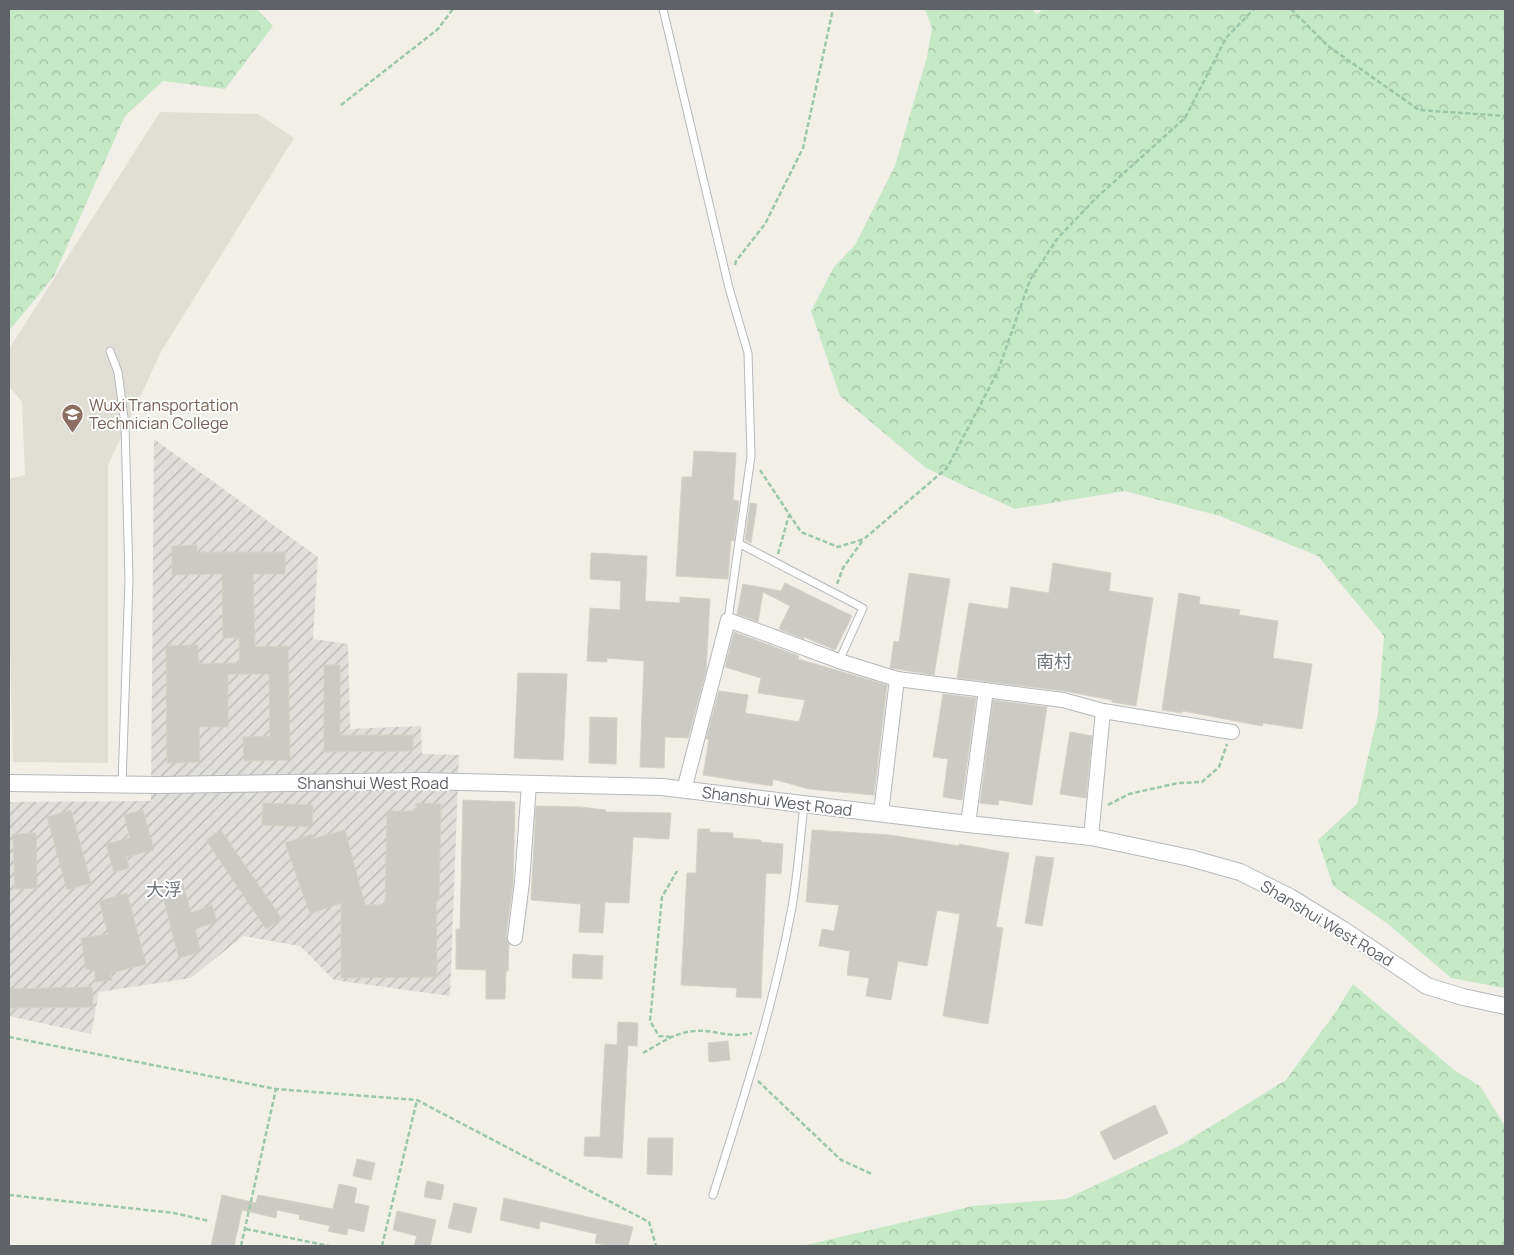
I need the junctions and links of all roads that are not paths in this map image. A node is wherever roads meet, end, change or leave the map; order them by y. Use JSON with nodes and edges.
{"nodes":[{"id":1,"x":663,"y":9,"type":"edge"},
{"id":2,"x":110,"y":351,"type":"dead end"},
{"id":3,"x":740,"y":544,"type":"junction"},
{"id":4,"x":728,"y":620,"type":"junction"},
{"id":5,"x":838,"y":661,"type":"junction"},
{"id":6,"x":897,"y":679,"type":"junction"},
{"id":7,"x":986,"y":690,"type":"junction"},
{"id":8,"x":1103,"y":710,"type":"junction"},
{"id":9,"x":1232,"y":732,"type":"road end"},
{"id":10,"x":9,"y":783,"type":"edge"},
{"id":11,"x":528,"y":784,"type":"junction"},
{"id":12,"x":122,"y":785,"type":"junction"},
{"id":13,"x":684,"y":790,"type":"junction"},
{"id":14,"x":804,"y":805,"type":"junction"},
{"id":15,"x":881,"y":813,"type":"junction"},
{"id":16,"x":968,"y":824,"type":"junction"},
{"id":17,"x":1091,"y":837,"type":"junction"},
{"id":18,"x":515,"y":938,"type":"dead end"},
{"id":19,"x":1505,"y":1006,"type":"edge"},
{"id":20,"x":713,"y":1195,"type":"dead end"}],
"edges":[{"from":1,"to":3,"type":"lane"},
{"from":2,"to":12,"type":"lane"},
{"from":3,"to":4,"type":"lane"},
{"from":3,"to":5,"type":"lane"},
{"from":4,"to":5,"type":"street"},
{"from":4,"to":13,"type":"street"},
{"from":5,"to":6,"type":"street"},
{"from":6,"to":7,"type":"street"},
{"from":6,"to":15,"type":"street"},
{"from":7,"to":8,"type":"street"},
{"from":7,"to":16,"type":"street"},
{"from":8,"to":9,"type":"street"},
{"from":8,"to":17,"type":"street"},
{"from":10,"to":12,"type":"street","name":"Shanshui West Road"},
{"from":11,"to":12,"type":"street","name":"Shanshui West Road"},
{"from":11,"to":13,"type":"street","name":"Shanshui West Road"},
{"from":11,"to":18,"type":"street"},
{"from":13,"to":14,"type":"street","name":"Shanshui West Road"},
{"from":14,"to":15,"type":"street","name":"Shanshui West Road"},
{"from":14,"to":20,"type":"lane"},
{"from":15,"to":16,"type":"street","name":"Shanshui West Road"},
{"from":16,"to":17,"type":"street","name":"Shanshui West Road"},
{"from":17,"to":19,"type":"street","name":"Shanshui West Road"}]}
